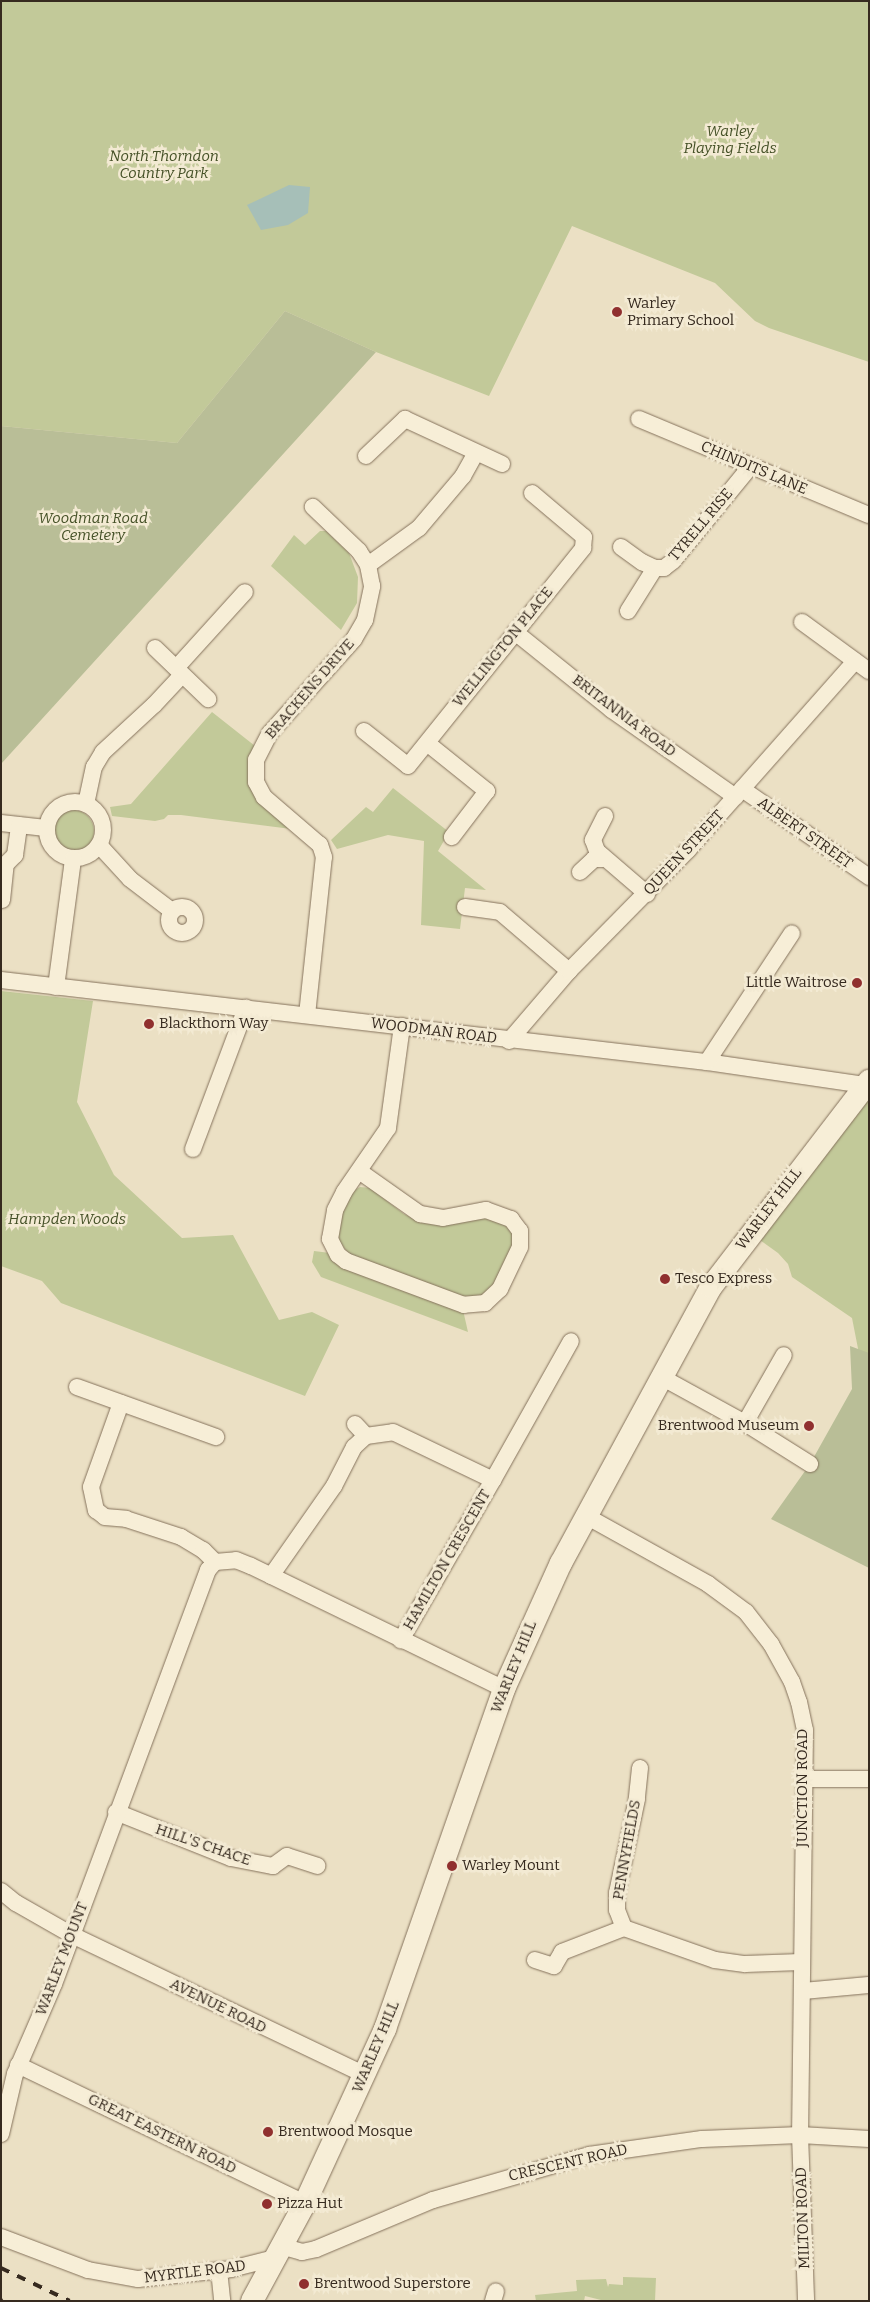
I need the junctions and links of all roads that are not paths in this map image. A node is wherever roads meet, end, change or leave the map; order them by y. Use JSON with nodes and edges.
{"nodes":[{"id":1,"x":639,"y":419,"type":"dead end"},
{"id":2,"x":476,"y":453,"type":"junction"},
{"id":3,"x":366,"y":456,"type":"dead end"},
{"id":4,"x":502,"y":464,"type":"dead end"},
{"id":5,"x":750,"y":467,"type":"junction"},
{"id":6,"x":532,"y":493,"type":"dead end"},
{"id":7,"x":314,"y":507,"type":"dead end"},
{"id":8,"x":869,"y":515,"type":"edge"},
{"id":9,"x":621,"y":547,"type":"dead end"},
{"id":10,"x":368,"y":564,"type":"junction"},
{"id":11,"x":655,"y":568,"type":"junction"},
{"id":12,"x":245,"y":592,"type":"dead end"},
{"id":13,"x":628,"y":611,"type":"dead end"},
{"id":14,"x":802,"y":622,"type":"dead end"},
{"id":15,"x":514,"y":632,"type":"junction"},
{"id":16,"x":155,"y":648,"type":"dead end"},
{"id":17,"x":862,"y":666,"type":"edge"},
{"id":18,"x":179,"y":671,"type":"junction"},
{"id":19,"x":208,"y":699,"type":"dead end"},
{"id":20,"x":364,"y":731,"type":"dead end"},
{"id":21,"x":427,"y":743,"type":"junction"},
{"id":22,"x":739,"y":793,"type":"junction"},
{"id":23,"x":86,"y":804,"type":"junction"},
{"id":24,"x":605,"y":816,"type":"dead end"},
{"id":25,"x":1,"y":823,"type":"edge"},
{"id":26,"x":19,"y":825,"type":"junction"},
{"id":27,"x":46,"y":828,"type":"junction"},
{"id":28,"x":452,"y":837,"type":"dead end"},
{"id":29,"x":99,"y":845,"type":"junction"},
{"id":30,"x":73,"y":859,"type":"junction"},
{"id":31,"x":603,"y":859,"type":"junction"},
{"id":32,"x":580,"y":872,"type":"dead end"},
{"id":33,"x":869,"y":877,"type":"edge"},
{"id":34,"x":647,"y":894,"type":"junction"},
{"id":35,"x":2,"y":900,"type":"edge"},
{"id":36,"x":465,"y":908,"type":"dead end"},
{"id":37,"x":172,"y":912,"type":"dead end"},
{"id":38,"x":792,"y":933,"type":"dead end"},
{"id":39,"x":569,"y":971,"type":"junction"},
{"id":40,"x":1,"y":980,"type":"edge"},
{"id":41,"x":56,"y":987,"type":"junction"},
{"id":42,"x":246,"y":1008,"type":"junction"},
{"id":43,"x":307,"y":1015,"type":"junction"},
{"id":44,"x":402,"y":1026,"type":"junction"},
{"id":45,"x":509,"y":1041,"type":"junction"},
{"id":46,"x":707,"y":1062,"type":"junction"},
{"id":47,"x":867,"y":1083,"type":"edge"},
{"id":48,"x":193,"y":1149,"type":"dead end"},
{"id":49,"x":359,"y":1171,"type":"junction"},
{"id":50,"x":572,"y":1341,"type":"dead end"},
{"id":51,"x":784,"y":1355,"type":"dead end"},
{"id":52,"x":663,"y":1378,"type":"junction"},
{"id":53,"x":77,"y":1387,"type":"dead end"},
{"id":54,"x":121,"y":1403,"type":"junction"},
{"id":55,"x":745,"y":1423,"type":"junction"},
{"id":56,"x":216,"y":1437,"type":"dead end"},
{"id":57,"x":810,"y":1464,"type":"dead end"},
{"id":58,"x":493,"y":1480,"type":"junction"},
{"id":59,"x":586,"y":1516,"type":"junction"},
{"id":60,"x":215,"y":1562,"type":"junction"},
{"id":61,"x":271,"y":1576,"type":"junction"},
{"id":62,"x":401,"y":1640,"type":"junction"},
{"id":63,"x":504,"y":1689,"type":"junction"},
{"id":64,"x":640,"y":1768,"type":"dead end"},
{"id":65,"x":805,"y":1779,"type":"junction"},
{"id":66,"x":869,"y":1779,"type":"edge"},
{"id":67,"x":116,"y":1812,"type":"junction"},
{"id":68,"x":317,"y":1866,"type":"dead end"},
{"id":69,"x":1,"y":1891,"type":"edge"},
{"id":70,"x":624,"y":1928,"type":"junction"},
{"id":71,"x":72,"y":1936,"type":"junction"},
{"id":72,"x":535,"y":1960,"type":"dead end"},
{"id":73,"x":801,"y":1962,"type":"junction"},
{"id":74,"x":869,"y":1985,"type":"edge"},
{"id":75,"x":803,"y":1990,"type":"junction"},
{"id":76,"x":18,"y":2065,"type":"junction"},
{"id":77,"x":364,"y":2075,"type":"junction"},
{"id":78,"x":1,"y":2134,"type":"edge"},
{"id":79,"x":800,"y":2135,"type":"junction"},
{"id":80,"x":869,"y":2139,"type":"edge"},
{"id":81,"x":305,"y":2203,"type":"junction"},
{"id":82,"x":1,"y":2237,"type":"edge"},
{"id":83,"x":277,"y":2252,"type":"junction"},
{"id":84,"x":219,"y":2270,"type":"junction"},
{"id":85,"x":222,"y":2301,"type":"edge"},
{"id":86,"x":252,"y":2301,"type":"edge"},
{"id":87,"x":806,"y":2301,"type":"edge"}],
"edges":[{"from":1,"to":5,"type":"street","name":"CHINDITS LANE"},
{"from":2,"to":3,"type":"street"},
{"from":2,"to":4,"type":"street"},
{"from":2,"to":10,"type":"street"},
{"from":5,"to":8,"type":"street","name":"CHINDITS LANE"},
{"from":5,"to":11,"type":"street","name":"TYRELL RISE"},
{"from":6,"to":15,"type":"street","name":"WELLINGTON PLACE"},
{"from":7,"to":10,"type":"street"},
{"from":9,"to":11,"type":"street","name":"TYRELL RISE"},
{"from":10,"to":43,"type":"street","name":"BRACKENS DRIVE"},
{"from":11,"to":13,"type":"street"},
{"from":12,"to":18,"type":"street"},
{"from":14,"to":17,"type":"street"},
{"from":15,"to":21,"type":"street","name":"WELLINGTON PLACE"},
{"from":15,"to":22,"type":"street","name":"BRITANNIA ROAD"},
{"from":16,"to":18,"type":"street"},
{"from":17,"to":22,"type":"street","name":"QUEEN STREET"},
{"from":18,"to":19,"type":"street"},
{"from":18,"to":23,"type":"street"},
{"from":20,"to":21,"type":"street","name":"WELLINGTON PLACE"},
{"from":21,"to":28,"type":"street"},
{"from":22,"to":33,"type":"street","name":"ALBERT STREET"},
{"from":22,"to":34,"type":"street","name":"QUEEN STREET"},
{"from":23,"to":27,"type":"street"},
{"from":23,"to":29,"type":"street"},
{"from":24,"to":31,"type":"street"},
{"from":25,"to":26,"type":"street"},
{"from":26,"to":27,"type":"street"},
{"from":26,"to":35,"type":"street"},
{"from":27,"to":30,"type":"street"},
{"from":29,"to":30,"type":"street"},
{"from":29,"to":37,"type":"street"},
{"from":30,"to":41,"type":"street"},
{"from":31,"to":32,"type":"street"},
{"from":31,"to":34,"type":"street"},
{"from":34,"to":39,"type":"street","name":"QUEEN STREET"},
{"from":36,"to":39,"type":"street"},
{"from":38,"to":46,"type":"street"},
{"from":39,"to":45,"type":"street","name":"QUEEN STREET"},
{"from":40,"to":41,"type":"street","name":"WOODMAN ROAD"},
{"from":41,"to":42,"type":"street","name":"WOODMAN ROAD"},
{"from":42,"to":43,"type":"street","name":"WOODMAN ROAD"},
{"from":42,"to":48,"type":"street"},
{"from":43,"to":44,"type":"street","name":"WOODMAN ROAD"},
{"from":44,"to":45,"type":"street","name":"WOODMAN ROAD"},
{"from":44,"to":49,"type":"street"},
{"from":45,"to":46,"type":"street","name":"WOODMAN ROAD"},
{"from":46,"to":47,"type":"street","name":"WOODMAN ROAD"},
{"from":47,"to":52,"type":"main road","name":"WARLEY HILL"},
{"from":49,"to":49,"type":"street"},
{"from":50,"to":58,"type":"street","name":"HAMILTON CRESCENT"},
{"from":51,"to":55,"type":"street"},
{"from":52,"to":55,"type":"street"},
{"from":52,"to":59,"type":"main road","name":"WARLEY HILL"},
{"from":53,"to":54,"type":"street"},
{"from":54,"to":56,"type":"street"},
{"from":54,"to":60,"type":"street"},
{"from":55,"to":57,"type":"street"},
{"from":58,"to":61,"type":"street","name":"HAMILTON CRESCENT"},
{"from":58,"to":62,"type":"street","name":"HAMILTON CRESCENT"},
{"from":59,"to":63,"type":"main road","name":"WARLEY HILL"},
{"from":59,"to":65,"type":"street","name":"JUNCTION ROAD"},
{"from":60,"to":61,"type":"street"},
{"from":60,"to":67,"type":"street","name":"WARLEY MOUNT"},
{"from":61,"to":62,"type":"street"},
{"from":62,"to":63,"type":"street"},
{"from":63,"to":77,"type":"main road","name":"WARLEY HILL"},
{"from":64,"to":70,"type":"street","name":"PENNYFIELDS"},
{"from":65,"to":66,"type":"street"},
{"from":65,"to":73,"type":"street","name":"JUNCTION ROAD"},
{"from":67,"to":68,"type":"street","name":"HILL'S CHACE"},
{"from":67,"to":71,"type":"street","name":"WARLEY MOUNT"},
{"from":69,"to":71,"type":"street","name":"AVENUE ROAD"},
{"from":70,"to":72,"type":"street"},
{"from":70,"to":73,"type":"street"},
{"from":71,"to":76,"type":"street","name":"WARLEY MOUNT"},
{"from":71,"to":77,"type":"street","name":"AVENUE ROAD"},
{"from":73,"to":75,"type":"street","name":"JUNCTION ROAD"},
{"from":74,"to":75,"type":"street"},
{"from":75,"to":79,"type":"street","name":"JUNCTION ROAD"},
{"from":76,"to":78,"type":"street"},
{"from":76,"to":81,"type":"street","name":"GREAT EASTERN ROAD"},
{"from":77,"to":81,"type":"main road","name":"WARLEY HILL"},
{"from":79,"to":80,"type":"street","name":"CRESCENT ROAD"},
{"from":79,"to":83,"type":"street","name":"CRESCENT ROAD"},
{"from":79,"to":87,"type":"street","name":"MILTON ROAD"},
{"from":81,"to":83,"type":"main road","name":"WARLEY HILL"},
{"from":82,"to":84,"type":"street","name":"MYRTLE ROAD"},
{"from":83,"to":84,"type":"street","name":"MYRTLE ROAD"},
{"from":83,"to":86,"type":"main road","name":"WARLEY HILL"},
{"from":84,"to":85,"type":"street"}]}
